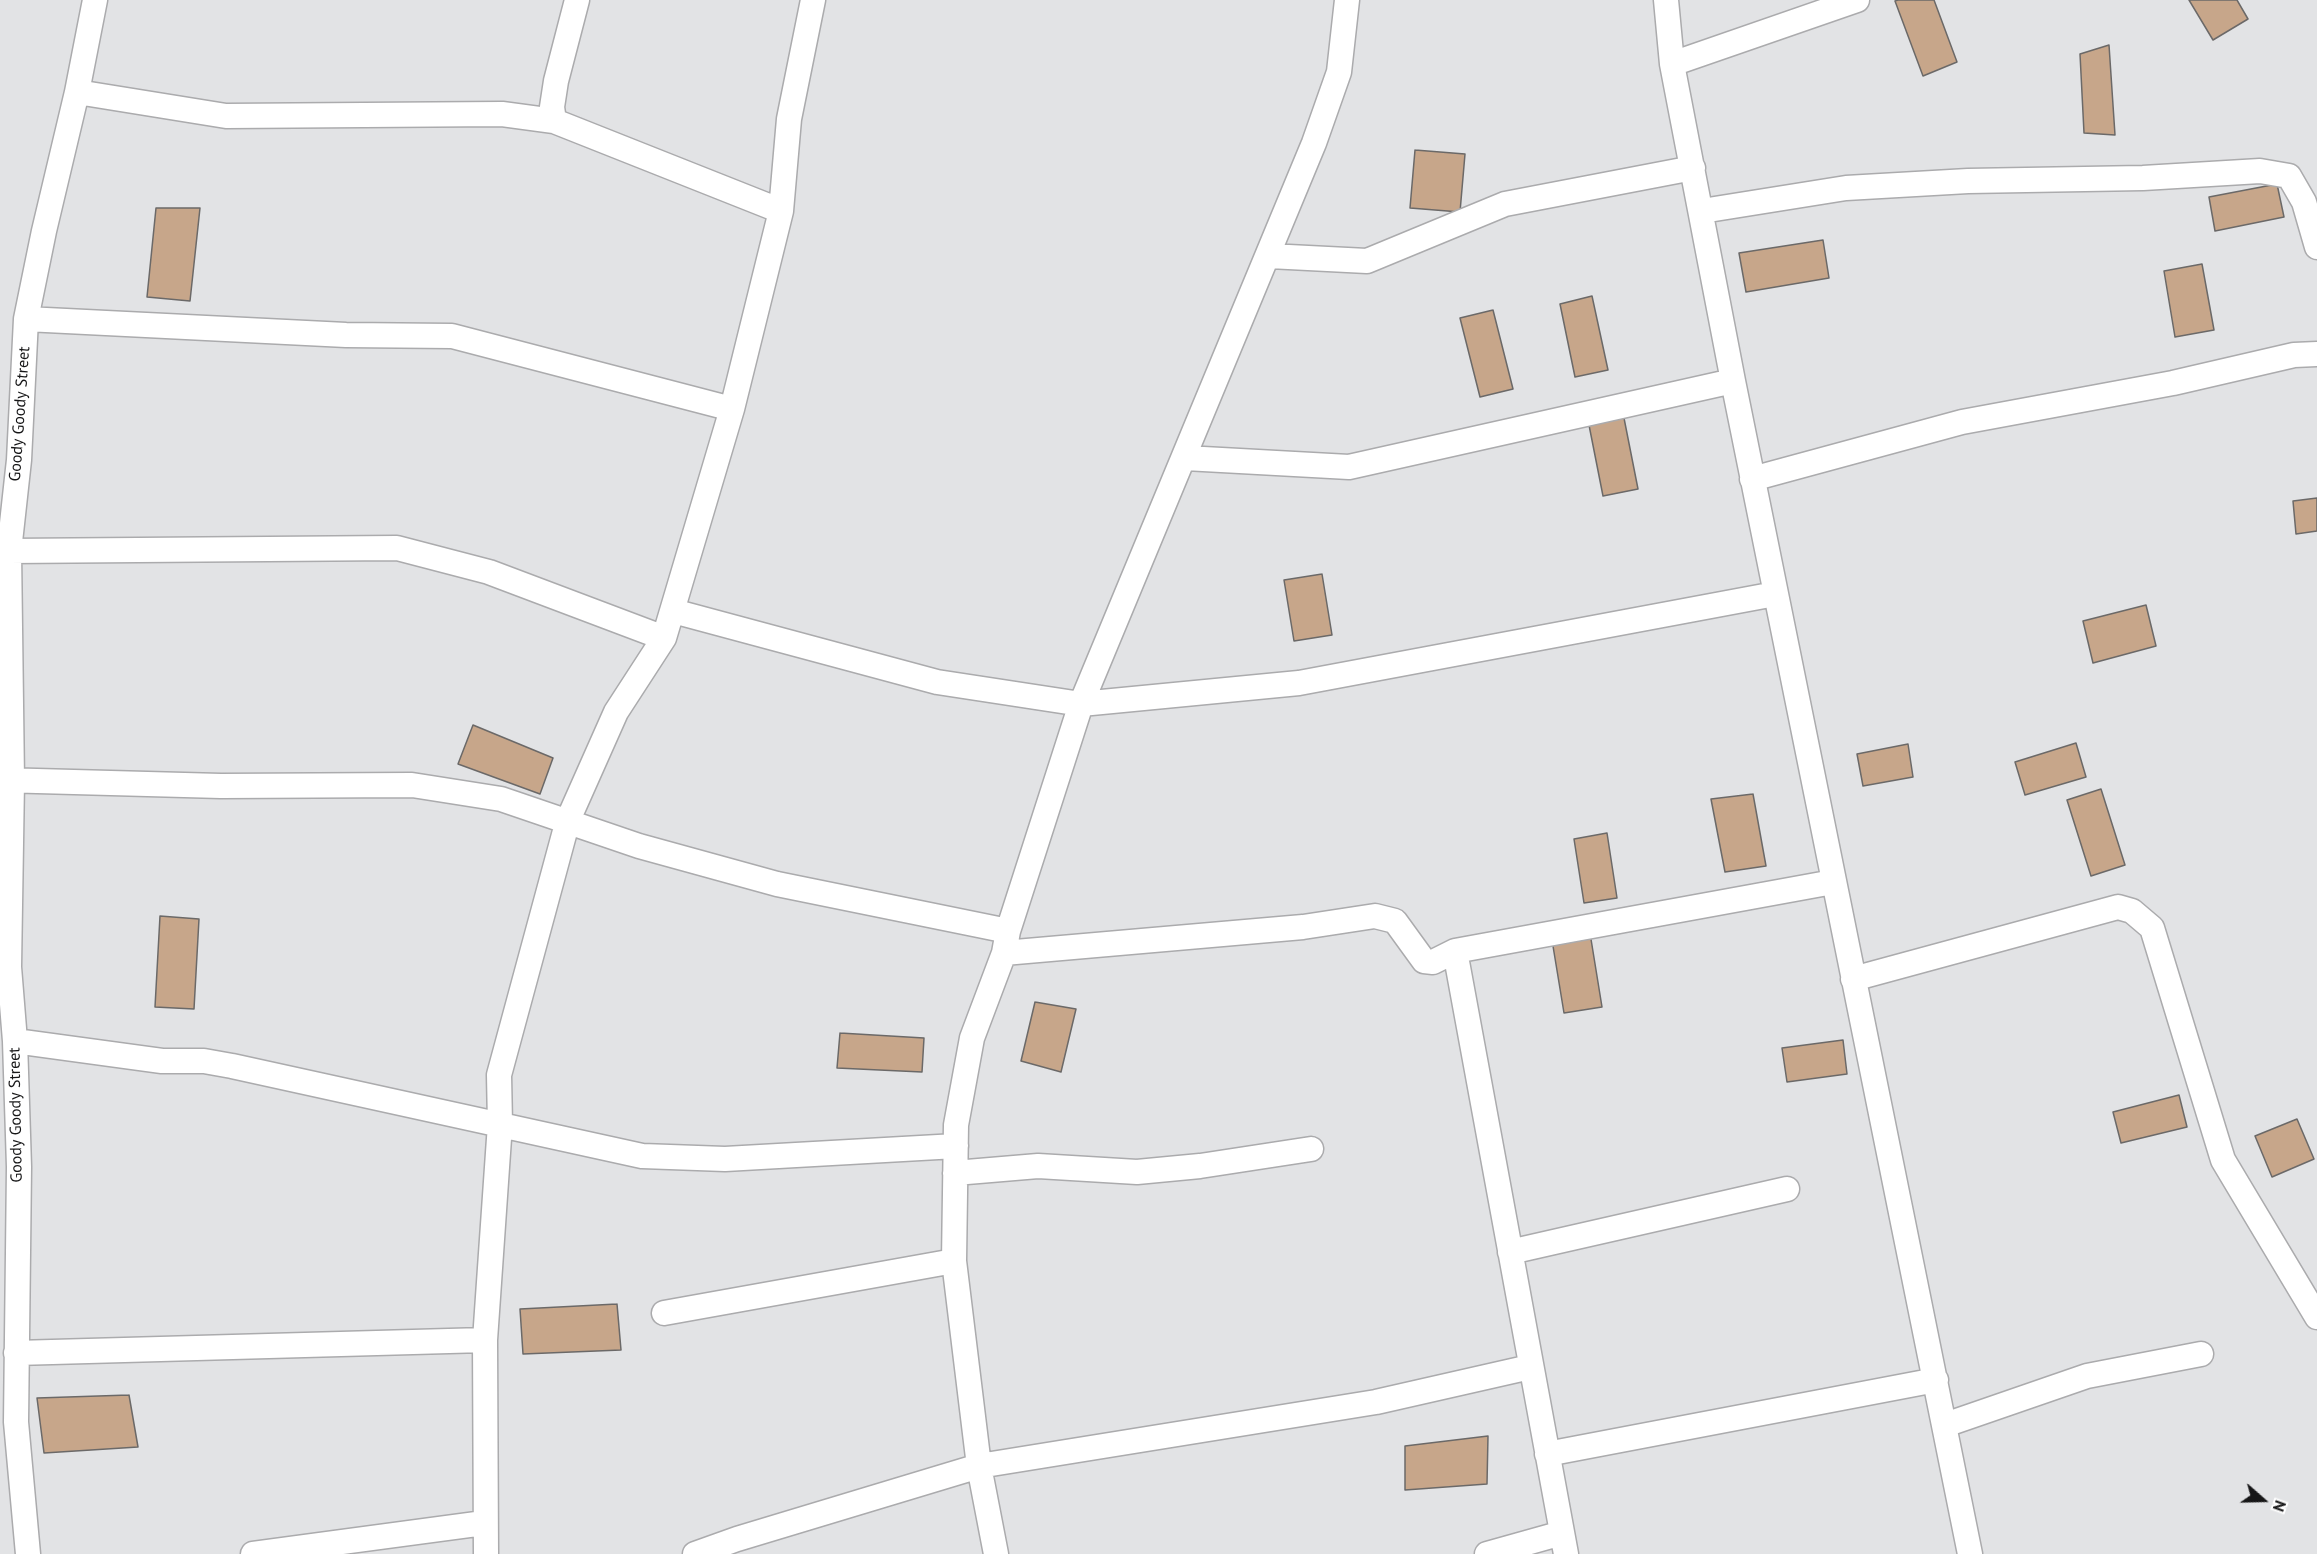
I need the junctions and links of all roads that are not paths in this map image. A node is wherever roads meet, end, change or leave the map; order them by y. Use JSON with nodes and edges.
{"nodes":[{"id":1,"x":95,"y":0,"type":"edge"},
{"id":2,"x":577,"y":0,"type":"edge"},
{"id":3,"x":813,"y":0,"type":"edge"},
{"id":4,"x":1347,"y":0,"type":"edge"},
{"id":5,"x":1666,"y":0,"type":"edge"},
{"id":6,"x":1857,"y":0,"type":"edge"},
{"id":7,"x":1672,"y":64,"type":"junction"},
{"id":8,"x":77,"y":92,"type":"junction"},
{"id":9,"x":554,"y":121,"type":"junction"},
{"id":10,"x":1693,"y":168,"type":"junction"},
{"id":11,"x":782,"y":211,"type":"junction"},
{"id":12,"x":1702,"y":211,"type":"junction"},
{"id":13,"x":2317,"y":247,"type":"edge"},
{"id":14,"x":1269,"y":256,"type":"junction"},
{"id":15,"x":26,"y":320,"type":"junction"},
{"id":16,"x":2317,"y":354,"type":"edge"},
{"id":17,"x":1733,"y":381,"type":"junction"},
{"id":18,"x":732,"y":409,"type":"junction"},
{"id":19,"x":1185,"y":458,"type":"junction"},
{"id":20,"x":9,"y":459,"type":"edge"},
{"id":21,"x":1752,"y":479,"type":"junction"},
{"id":22,"x":9,"y":551,"type":"junction"},
{"id":23,"x":1775,"y":594,"type":"junction"},
{"id":24,"x":673,"y":610,"type":"junction"},
{"id":25,"x":664,"y":638,"type":"junction"},
{"id":26,"x":1082,"y":704,"type":"junction"},
{"id":27,"x":6,"y":780,"type":"edge"},
{"id":28,"x":568,"y":820,"type":"junction"},
{"id":29,"x":1833,"y":882,"type":"junction"},
{"id":30,"x":1006,"y":942,"type":"junction"},
{"id":31,"x":1455,"y":951,"type":"junction"},
{"id":32,"x":4,"y":967,"type":"edge"},
{"id":33,"x":1853,"y":979,"type":"junction"},
{"id":34,"x":15,"y":1041,"type":"junction"},
{"id":35,"x":500,"y":1124,"type":"junction"},
{"id":36,"x":956,"y":1146,"type":"junction"},
{"id":37,"x":1311,"y":1149,"type":"dead end"},
{"id":38,"x":9,"y":1168,"type":"edge"},
{"id":39,"x":956,"y":1173,"type":"junction"},
{"id":40,"x":1787,"y":1189,"type":"dead end"},
{"id":41,"x":1510,"y":1252,"type":"junction"},
{"id":42,"x":954,"y":1261,"type":"junction"},
{"id":43,"x":664,"y":1313,"type":"dead end"},
{"id":44,"x":2317,"y":1317,"type":"edge"},
{"id":45,"x":485,"y":1340,"type":"junction"},
{"id":46,"x":16,"y":1353,"type":"junction"},
{"id":47,"x":2201,"y":1354,"type":"dead end"},
{"id":48,"x":1530,"y":1367,"type":"junction"},
{"id":49,"x":1936,"y":1380,"type":"junction"},
{"id":50,"x":8,"y":1423,"type":"edge"},
{"id":51,"x":1946,"y":1425,"type":"junction"},
{"id":52,"x":1547,"y":1454,"type":"junction"},
{"id":53,"x":979,"y":1466,"type":"junction"},
{"id":54,"x":484,"y":1523,"type":"junction"},
{"id":55,"x":1564,"y":1544,"type":"edge"},
{"id":56,"x":28,"y":1554,"type":"edge"},
{"id":57,"x":253,"y":1554,"type":"edge"},
{"id":58,"x":486,"y":1554,"type":"edge"},
{"id":59,"x":695,"y":1554,"type":"edge"},
{"id":60,"x":996,"y":1554,"type":"edge"},
{"id":61,"x":1486,"y":1554,"type":"edge"},
{"id":62,"x":1970,"y":1554,"type":"edge"}],
"edges":[{"from":1,"to":8,"type":"street","name":"Goody Goody Street"},
{"from":2,"to":9,"type":"street"},
{"from":3,"to":11,"type":"street"},
{"from":4,"to":14,"type":"street"},
{"from":5,"to":7,"type":"street"},
{"from":6,"to":7,"type":"street"},
{"from":7,"to":10,"type":"street"},
{"from":8,"to":9,"type":"street"},
{"from":8,"to":15,"type":"street","name":"Goody Goody Street"},
{"from":9,"to":11,"type":"street"},
{"from":10,"to":12,"type":"street"},
{"from":10,"to":14,"type":"street"},
{"from":11,"to":18,"type":"street"},
{"from":12,"to":13,"type":"street"},
{"from":12,"to":17,"type":"street"},
{"from":14,"to":19,"type":"street"},
{"from":15,"to":18,"type":"street"},
{"from":15,"to":20,"type":"street","name":"Goody Goody Street"},
{"from":16,"to":21,"type":"street"},
{"from":17,"to":19,"type":"street"},
{"from":17,"to":21,"type":"street"},
{"from":18,"to":24,"type":"street"},
{"from":19,"to":26,"type":"street"},
{"from":20,"to":22,"type":"street","name":"Goody Goody Street"},
{"from":21,"to":23,"type":"street"},
{"from":22,"to":25,"type":"street"},
{"from":22,"to":27,"type":"street","name":"Goody Goody Street"},
{"from":23,"to":26,"type":"street"},
{"from":23,"to":29,"type":"street"},
{"from":24,"to":25,"type":"street"},
{"from":24,"to":26,"type":"street"},
{"from":25,"to":28,"type":"street"},
{"from":26,"to":30,"type":"street"},
{"from":27,"to":28,"type":"street"},
{"from":27,"to":32,"type":"street","name":"Goody Goody Street"},
{"from":28,"to":30,"type":"street"},
{"from":28,"to":35,"type":"street"},
{"from":29,"to":31,"type":"street"},
{"from":29,"to":33,"type":"street"},
{"from":30,"to":31,"type":"street"},
{"from":30,"to":36,"type":"street"},
{"from":31,"to":41,"type":"street"},
{"from":32,"to":34,"type":"street","name":"Goody Goody Street"},
{"from":33,"to":44,"type":"street"},
{"from":33,"to":49,"type":"street"},
{"from":34,"to":35,"type":"street"},
{"from":34,"to":38,"type":"street","name":"Goody Goody Street"},
{"from":35,"to":36,"type":"street"},
{"from":35,"to":45,"type":"street"},
{"from":36,"to":39,"type":"street"},
{"from":37,"to":39,"type":"street"},
{"from":38,"to":46,"type":"street","name":"Goody Goody Street"},
{"from":39,"to":42,"type":"street"},
{"from":40,"to":41,"type":"street"},
{"from":41,"to":48,"type":"street"},
{"from":42,"to":43,"type":"street"},
{"from":42,"to":53,"type":"street"},
{"from":45,"to":46,"type":"street"},
{"from":45,"to":54,"type":"street"},
{"from":46,"to":50,"type":"street","name":"Goody Goody Street"},
{"from":47,"to":51,"type":"street"},
{"from":48,"to":52,"type":"street"},
{"from":48,"to":53,"type":"street"},
{"from":49,"to":51,"type":"street"},
{"from":49,"to":52,"type":"street"},
{"from":50,"to":56,"type":"street","name":"Goody Goody Street"},
{"from":51,"to":62,"type":"street"},
{"from":52,"to":55,"type":"street"},
{"from":53,"to":59,"type":"street"},
{"from":53,"to":60,"type":"street"},
{"from":54,"to":57,"type":"street"},
{"from":54,"to":58,"type":"street"},
{"from":55,"to":61,"type":"street"}]}
